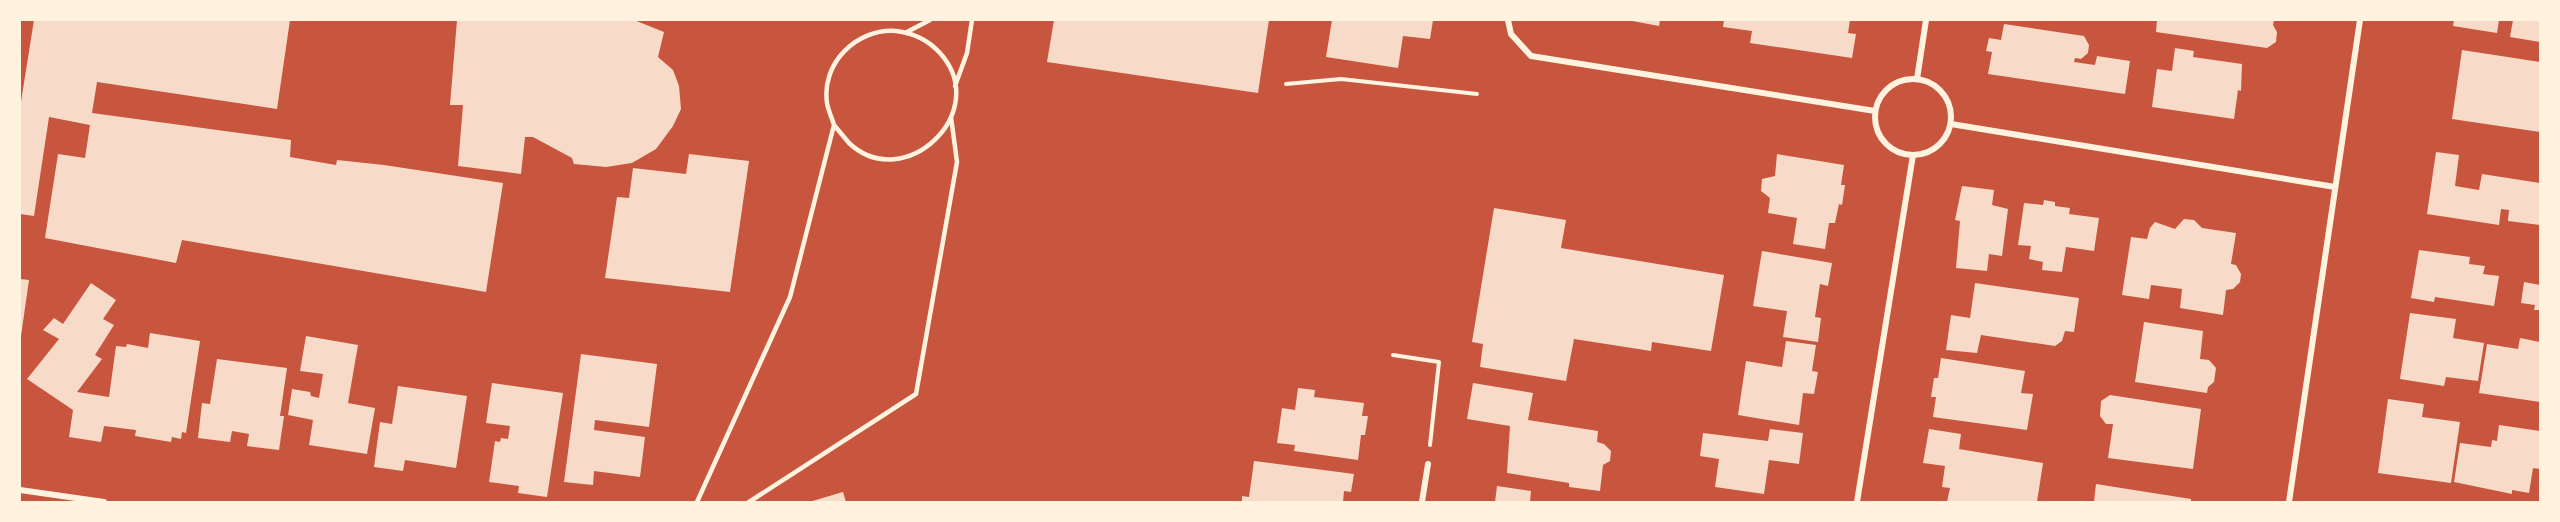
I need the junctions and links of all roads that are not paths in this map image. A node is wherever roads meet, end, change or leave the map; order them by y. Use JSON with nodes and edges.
{"nodes":[{"id":1,"x":930,"y":20,"type":"edge"},
{"id":2,"x":972,"y":20,"type":"edge"},
{"id":3,"x":1508,"y":20,"type":"edge"},
{"id":4,"x":1926,"y":20,"type":"edge"},
{"id":5,"x":2360,"y":20,"type":"edge"},
{"id":6,"x":907,"y":32,"type":"junction"},
{"id":7,"x":1917,"y":79,"type":"junction"},
{"id":8,"x":955,"y":86,"type":"junction"},
{"id":9,"x":1875,"y":111,"type":"junction"},
{"id":10,"x":951,"y":117,"type":"junction"},
{"id":11,"x":1951,"y":124,"type":"junction"},
{"id":12,"x":834,"y":125,"type":"junction"},
{"id":13,"x":1913,"y":155,"type":"junction"},
{"id":14,"x":2335,"y":188,"type":"junction"},
{"id":15,"x":1428,"y":464,"type":"road end"},
{"id":16,"x":20,"y":490,"type":"edge"},
{"id":17,"x":104,"y":502,"type":"edge"},
{"id":18,"x":697,"y":502,"type":"edge"},
{"id":19,"x":749,"y":502,"type":"edge"},
{"id":20,"x":1422,"y":502,"type":"edge"},
{"id":21,"x":1857,"y":502,"type":"edge"},
{"id":22,"x":2289,"y":502,"type":"edge"}],
"edges":[{"from":1,"to":6,"type":"lane"},
{"from":2,"to":8,"type":"lane"},
{"from":3,"to":9,"type":"street"},
{"from":4,"to":7,"type":"street"},
{"from":5,"to":14,"type":"street"},
{"from":6,"to":8,"type":"lane"},
{"from":6,"to":12,"type":"lane"},
{"from":7,"to":9,"type":"street"},
{"from":7,"to":11,"type":"street"},
{"from":8,"to":10,"type":"lane"},
{"from":9,"to":13,"type":"street"},
{"from":10,"to":12,"type":"lane"},
{"from":10,"to":19,"type":"lane"},
{"from":11,"to":13,"type":"street"},
{"from":11,"to":14,"type":"street"},
{"from":12,"to":18,"type":"lane"},
{"from":13,"to":21,"type":"street"},
{"from":14,"to":22,"type":"street"},
{"from":15,"to":20,"type":"street"},
{"from":16,"to":17,"type":"street"}]}
